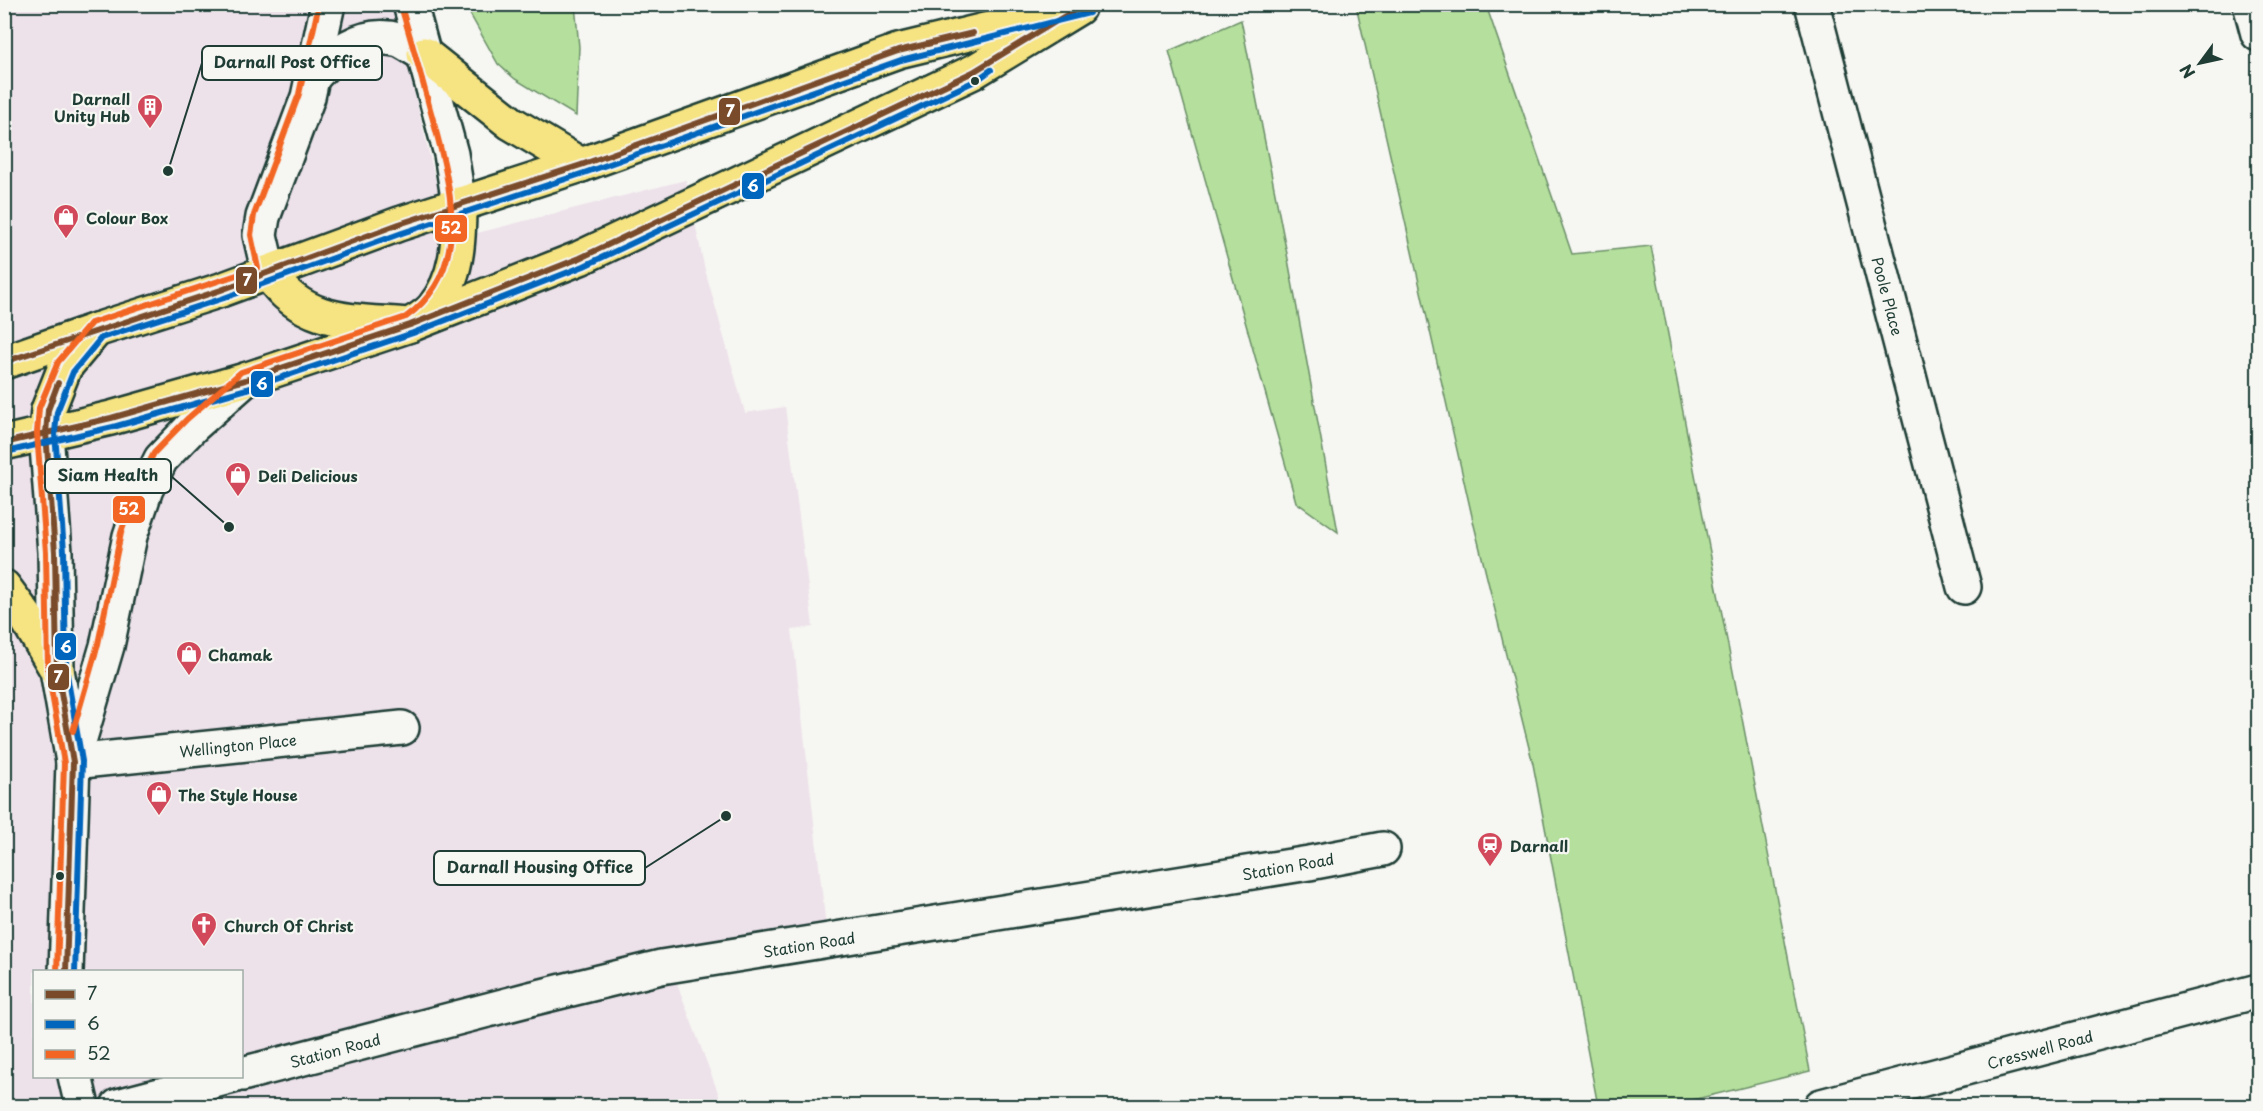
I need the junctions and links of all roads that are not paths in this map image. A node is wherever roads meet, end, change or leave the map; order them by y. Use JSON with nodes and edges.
{"nodes":[{"id":1,"x":328,"y":4,"type":"edge"},
{"id":2,"x":410,"y":4,"type":"edge"},
{"id":3,"x":1812,"y":4,"type":"edge"},
{"id":4,"x":2250,"y":4,"type":"edge"},
{"id":5,"x":1082,"y":6,"type":"edge"},
{"id":6,"x":2259,"y":34,"type":"edge"},
{"id":7,"x":424,"y":54,"type":"junction"},
{"id":8,"x":313,"y":77,"type":"junction"},
{"id":9,"x":580,"y":165,"type":"junction"},
{"id":10,"x":459,"y":204,"type":"junction"},
{"id":11,"x":268,"y":274,"type":"junction"},
{"id":12,"x":410,"y":326,"type":"junction"},
{"id":13,"x":96,"y":330,"type":"junction"},
{"id":14,"x":4,"y":362,"type":"edge"},
{"id":15,"x":245,"y":380,"type":"junction"},
{"id":16,"x":46,"y":433,"type":"junction"},
{"id":17,"x":4,"y":443,"type":"edge"},
{"id":18,"x":4,"y":587,"type":"edge"},
{"id":19,"x":1964,"y":587,"type":"dead end"},
{"id":20,"x":57,"y":670,"type":"junction"},
{"id":21,"x":402,"y":728,"type":"dead end"},
{"id":22,"x":73,"y":762,"type":"junction"},
{"id":23,"x":1383,"y":849,"type":"dead end"},
{"id":24,"x":66,"y":970,"type":"edge"},
{"id":25,"x":2259,"y":991,"type":"edge"},
{"id":26,"x":243,"y":1074,"type":"edge"},
{"id":27,"x":75,"y":1078,"type":"edge"},
{"id":28,"x":229,"y":1078,"type":"edge"},
{"id":29,"x":1824,"y":1106,"type":"edge"},
{"id":30,"x":82,"y":1107,"type":"edge"},
{"id":31,"x":118,"y":1107,"type":"edge"}],
"edges":[{"from":1,"to":8,"type":"street"},
{"from":2,"to":7,"type":"street"},
{"from":3,"to":19,"type":"street","name":"Poole Place"},
{"from":4,"to":6,"type":"street"},
{"from":5,"to":9,"type":"highway"},
{"from":5,"to":12,"type":"highway"},
{"from":7,"to":8,"type":"street"},
{"from":7,"to":9,"type":"highway"},
{"from":7,"to":10,"type":"street"},
{"from":8,"to":11,"type":"street"},
{"from":9,"to":10,"type":"highway"},
{"from":10,"to":11,"type":"highway"},
{"from":10,"to":12,"type":"highway"},
{"from":11,"to":12,"type":"highway"},
{"from":11,"to":13,"type":"highway"},
{"from":12,"to":15,"type":"highway"},
{"from":13,"to":14,"type":"highway"},
{"from":13,"to":16,"type":"highway"},
{"from":15,"to":16,"type":"highway"},
{"from":15,"to":22,"type":"street"},
{"from":16,"to":17,"type":"highway"},
{"from":16,"to":20,"type":"street"},
{"from":18,"to":20,"type":"highway"},
{"from":20,"to":22,"type":"street"},
{"from":21,"to":22,"type":"street","name":"Wellington Place"},
{"from":22,"to":24,"type":"street"},
{"from":23,"to":26,"type":"street","name":"Station Road"},
{"from":25,"to":29,"type":"street","name":"Cresswell Road"},
{"from":27,"to":30,"type":"street"},
{"from":28,"to":31,"type":"street"}]}
